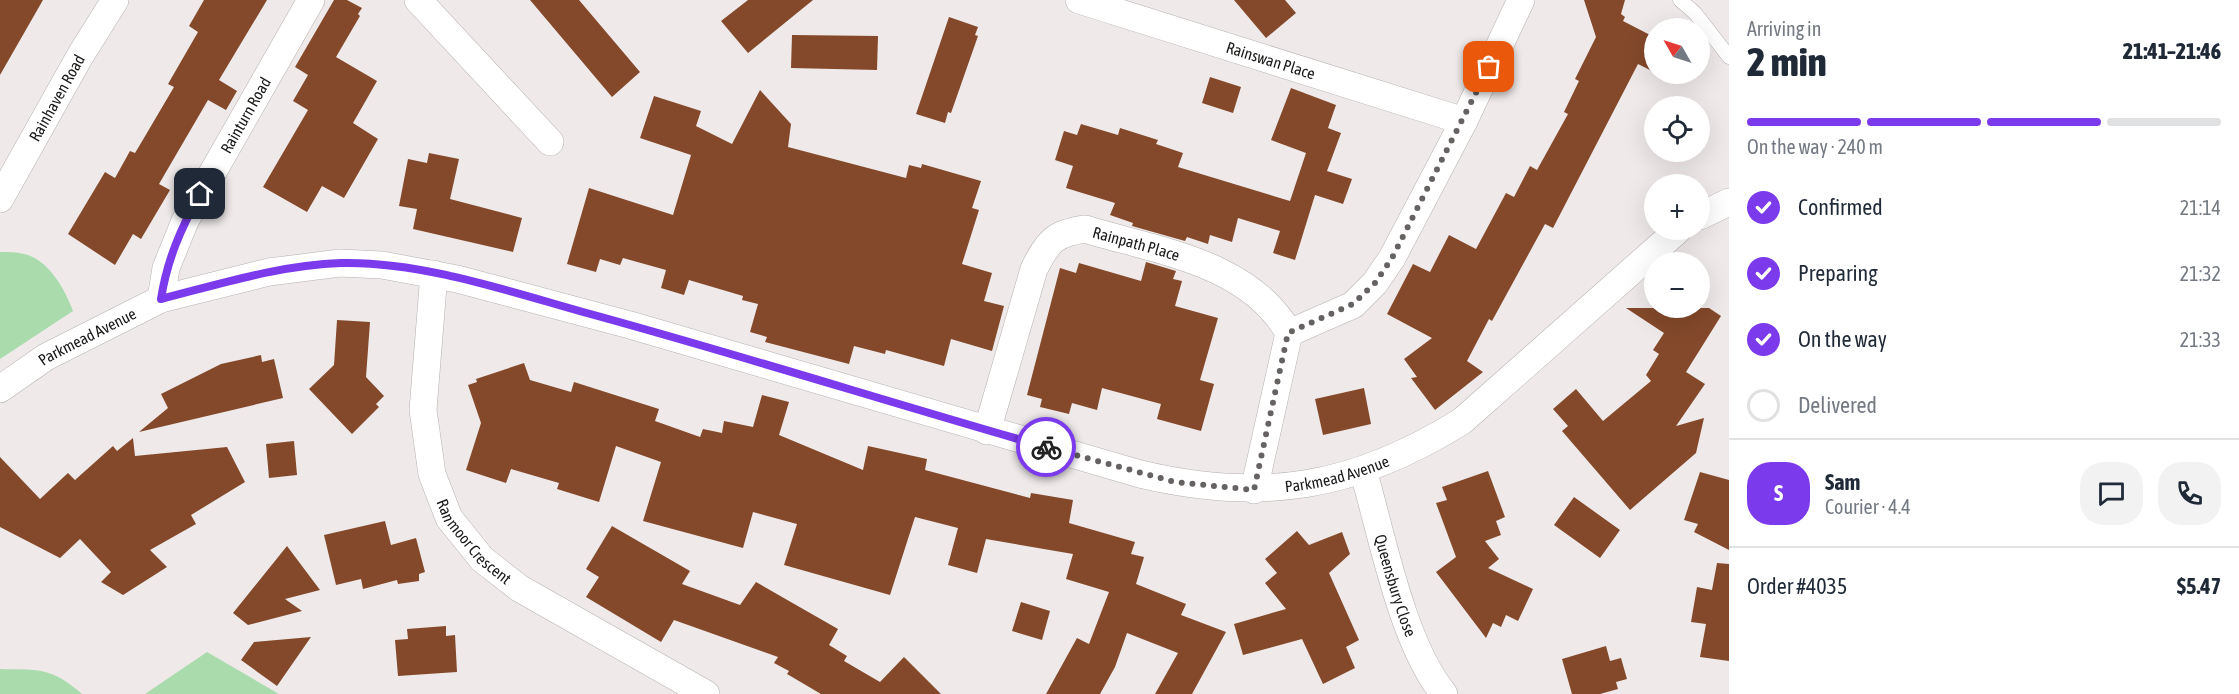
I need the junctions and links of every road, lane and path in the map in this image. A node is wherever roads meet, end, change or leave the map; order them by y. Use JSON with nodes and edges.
{"nodes":[{"id":1,"x":115,"y":0,"type":"edge"},
{"id":2,"x":311,"y":0,"type":"edge"},
{"id":3,"x":418,"y":0,"type":"edge"},
{"id":4,"x":1079,"y":0,"type":"edge"},
{"id":5,"x":1521,"y":0,"type":"edge"},
{"id":6,"x":1680,"y":0,"type":"edge"},
{"id":7,"x":1729,"y":57,"type":"edge"},
{"id":8,"x":1464,"y":121,"type":"junction"},
{"id":9,"x":550,"y":142,"type":"dead end"},
{"id":10,"x":0,"y":199,"type":"edge"},
{"id":11,"x":1729,"y":202,"type":"edge"},
{"id":12,"x":1710,"y":211,"type":"edge"},
{"id":13,"x":1665,"y":240,"type":"edge"},
{"id":14,"x":434,"y":274,"type":"junction"},
{"id":15,"x":161,"y":299,"type":"junction"},
{"id":16,"x":1288,"y":333,"type":"junction"},
{"id":17,"x":0,"y":389,"type":"edge"},
{"id":18,"x":987,"y":431,"type":"junction"},
{"id":19,"x":1363,"y":470,"type":"junction"},
{"id":20,"x":1254,"y":490,"type":"junction"},
{"id":21,"x":705,"y":694,"type":"edge"},
{"id":22,"x":1444,"y":694,"type":"edge"}],
"edges":[{"from":1,"to":10,"type":"street","name":"Rainhaven Road"},
{"from":2,"to":15,"type":"street","name":"Rainturn Road"},
{"from":3,"to":9,"type":"street"},
{"from":4,"to":8,"type":"street","name":"Rainswan Place"},
{"from":5,"to":8,"type":"street"},
{"from":6,"to":7,"type":"lane"},
{"from":8,"to":16,"type":"street"},
{"from":11,"to":12,"type":"street"},
{"from":13,"to":19,"type":"street","name":"Parkmead Avenue"},
{"from":14,"to":15,"type":"street","name":"Parkmead Avenue"},
{"from":14,"to":18,"type":"street","name":"Parkmead Avenue"},
{"from":14,"to":21,"type":"street","name":"Ranmoor Crescent"},
{"from":15,"to":17,"type":"street","name":"Parkmead Avenue"},
{"from":16,"to":18,"type":"street","name":"Rainpath Place"},
{"from":16,"to":20,"type":"street"},
{"from":18,"to":20,"type":"street","name":"Parkmead Avenue"},
{"from":19,"to":20,"type":"street","name":"Parkmead Avenue"},
{"from":19,"to":22,"type":"street","name":"Queensbury Close"}]}
